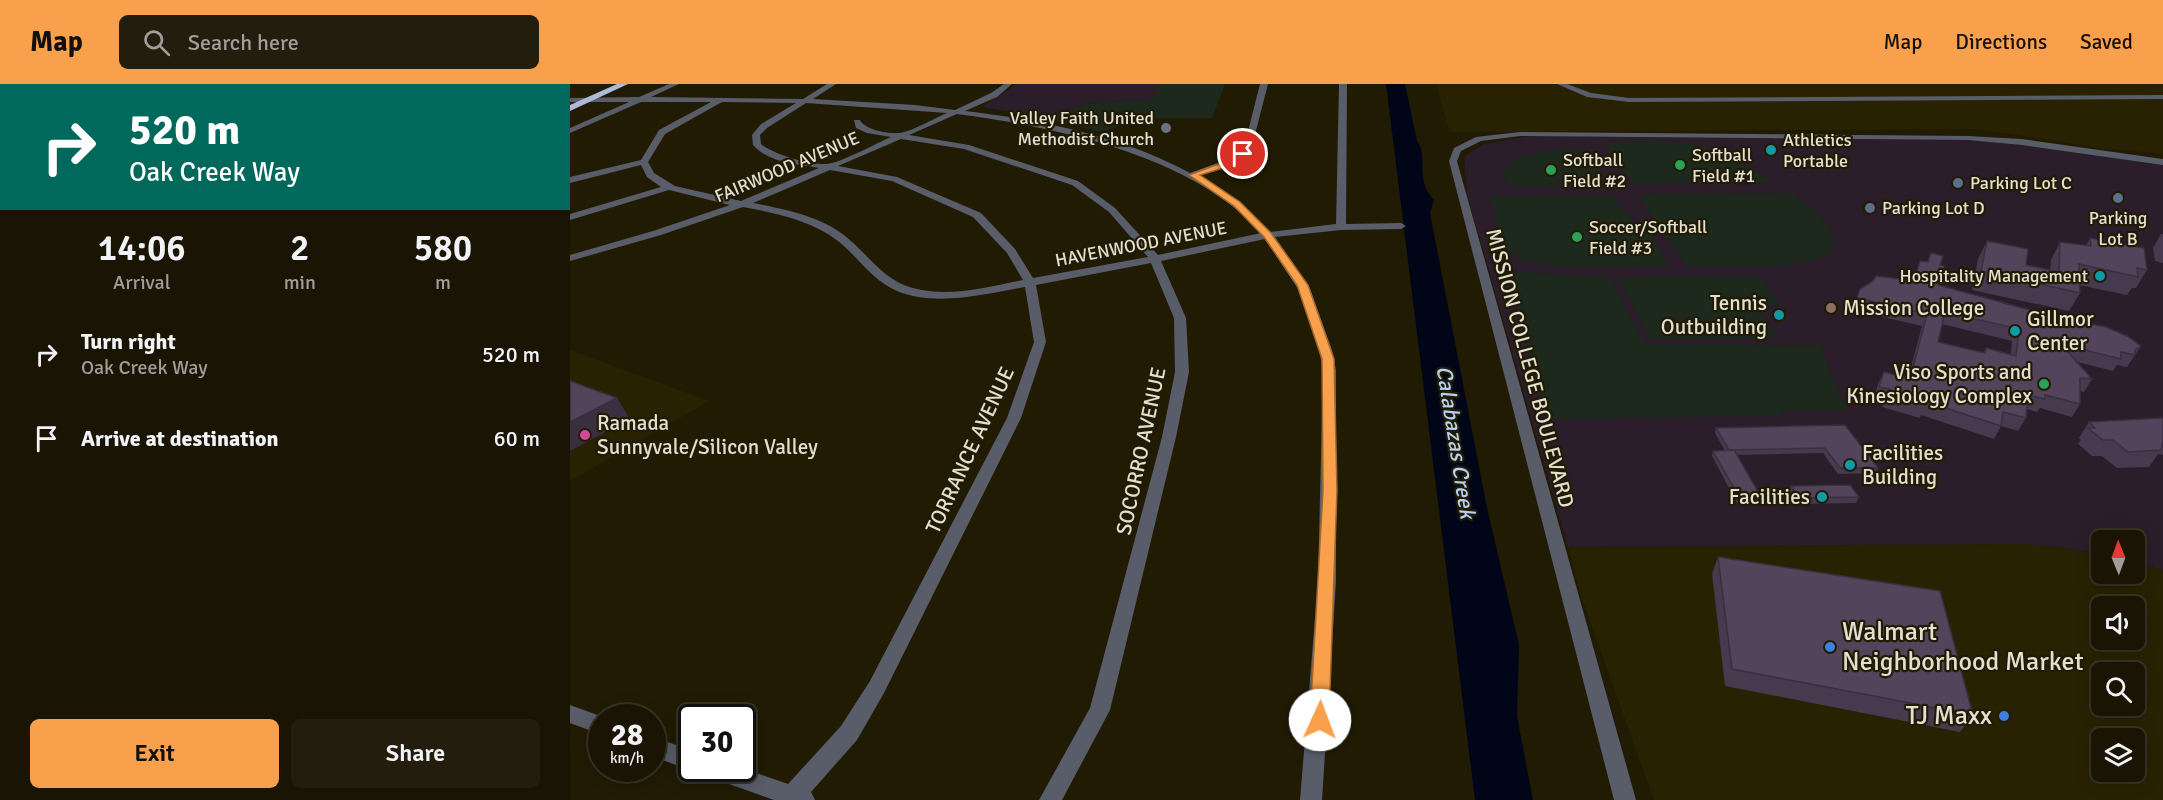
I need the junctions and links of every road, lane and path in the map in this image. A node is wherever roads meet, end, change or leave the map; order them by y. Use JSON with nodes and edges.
{"nodes":[{"id":1,"x":607,"y":84,"type":"edge"},
{"id":2,"x":624,"y":84,"type":"edge"},
{"id":3,"x":675,"y":84,"type":"edge"},
{"id":4,"x":832,"y":84,"type":"edge"},
{"id":5,"x":1008,"y":84,"type":"edge"},
{"id":6,"x":1264,"y":84,"type":"edge"},
{"id":7,"x":1343,"y":84,"type":"edge"},
{"id":8,"x":1561,"y":84,"type":"edge"},
{"id":9,"x":742,"y":88,"type":"dead end"},
{"id":10,"x":2053,"y":88,"type":"dead end"},
{"id":11,"x":2163,"y":95,"type":"edge"},
{"id":12,"x":2071,"y":96,"type":"junction"},
{"id":13,"x":807,"y":97,"type":"junction"},
{"id":14,"x":642,"y":98,"type":"junction"},
{"id":15,"x":724,"y":98,"type":"junction"},
{"id":16,"x":570,"y":100,"type":"edge"},
{"id":17,"x":589,"y":100,"type":"junction"},
{"id":18,"x":570,"y":108,"type":"edge"},
{"id":19,"x":964,"y":109,"type":"junction"},
{"id":20,"x":857,"y":122,"type":"dead end"},
{"id":21,"x":570,"y":131,"type":"edge"},
{"id":22,"x":1664,"y":134,"type":"junction"},
{"id":23,"x":902,"y":136,"type":"junction"},
{"id":24,"x":2163,"y":157,"type":"edge"},
{"id":25,"x":645,"y":162,"type":"junction"},
{"id":26,"x":2163,"y":162,"type":"edge"},
{"id":27,"x":831,"y":167,"type":"junction"},
{"id":28,"x":1193,"y":175,"type":"junction"},
{"id":29,"x":570,"y":180,"type":"edge"},
{"id":30,"x":670,"y":187,"type":"junction"},
{"id":31,"x":742,"y":204,"type":"junction"},
{"id":32,"x":570,"y":217,"type":"edge"},
{"id":33,"x":1401,"y":226,"type":"dead end"},
{"id":34,"x":1341,"y":227,"type":"junction"},
{"id":35,"x":1267,"y":235,"type":"junction"},
{"id":36,"x":570,"y":258,"type":"edge"},
{"id":37,"x":1155,"y":260,"type":"junction"},
{"id":38,"x":1030,"y":282,"type":"junction"},
{"id":39,"x":570,"y":714,"type":"edge"},
{"id":40,"x":588,"y":721,"type":"edge"},
{"id":41,"x":752,"y":782,"type":"edge"},
{"id":42,"x":798,"y":798,"type":"edge"},
{"id":43,"x":1050,"y":800,"type":"edge"},
{"id":44,"x":1311,"y":800,"type":"edge"},
{"id":45,"x":1625,"y":800,"type":"edge"}],
"edges":[{"from":1,"to":16,"type":"highway"},
{"from":2,"to":17,"type":"highway"},
{"from":3,"to":14,"type":"street"},
{"from":4,"to":13,"type":"street"},
{"from":5,"to":19,"type":"street","name":"FAIRWOOD AVENUE"},
{"from":6,"to":28,"type":"street"},
{"from":7,"to":34,"type":"street"},
{"from":8,"to":12,"type":"street"},
{"from":9,"to":15,"type":"street"},
{"from":10,"to":12,"type":"street"},
{"from":11,"to":12,"type":"street"},
{"from":13,"to":15,"type":"street"},
{"from":13,"to":19,"type":"street"},
{"from":13,"to":27,"type":"street","name":"TORRANCE AVENUE"},
{"from":14,"to":15,"type":"street"},
{"from":14,"to":17,"type":"street"},
{"from":14,"to":21,"type":"street"},
{"from":15,"to":25,"type":"street"},
{"from":16,"to":17,"type":"street"},
{"from":17,"to":18,"type":"highway"},
{"from":19,"to":23,"type":"street","name":"FAIRWOOD AVENUE"},
{"from":19,"to":28,"type":"street"},
{"from":20,"to":23,"type":"street","name":"SOCORRO AVENUE"},
{"from":22,"to":24,"type":"street","name":"MISSION COLLEGE BOULEVARD"},
{"from":22,"to":26,"type":"street","name":"MISSION COLLEGE BOULEVARD"},
{"from":22,"to":45,"type":"street","name":"MISSION COLLEGE BOULEVARD"},
{"from":23,"to":27,"type":"street","name":"FAIRWOOD AVENUE"},
{"from":23,"to":37,"type":"street","name":"SOCORRO AVENUE"},
{"from":25,"to":29,"type":"street"},
{"from":25,"to":30,"type":"street"},
{"from":27,"to":31,"type":"street","name":"FAIRWOOD AVENUE"},
{"from":27,"to":38,"type":"street","name":"TORRANCE AVENUE"},
{"from":28,"to":35,"type":"street"},
{"from":30,"to":31,"type":"street","name":"HAVENWOOD AVENUE"},
{"from":30,"to":32,"type":"street"},
{"from":31,"to":36,"type":"street","name":"FAIRWOOD AVENUE"},
{"from":31,"to":38,"type":"street","name":"HAVENWOOD AVENUE"},
{"from":33,"to":34,"type":"street","name":"HAVENWOOD AVENUE"},
{"from":34,"to":35,"type":"street","name":"HAVENWOOD AVENUE"},
{"from":35,"to":37,"type":"street","name":"HAVENWOOD AVENUE"},
{"from":35,"to":44,"type":"street"},
{"from":37,"to":38,"type":"street","name":"HAVENWOOD AVENUE"},
{"from":37,"to":43,"type":"street","name":"SOCORRO AVENUE"},
{"from":38,"to":42,"type":"street","name":"TORRANCE AVENUE"},
{"from":39,"to":40,"type":"street"},
{"from":41,"to":42,"type":"street"}]}
